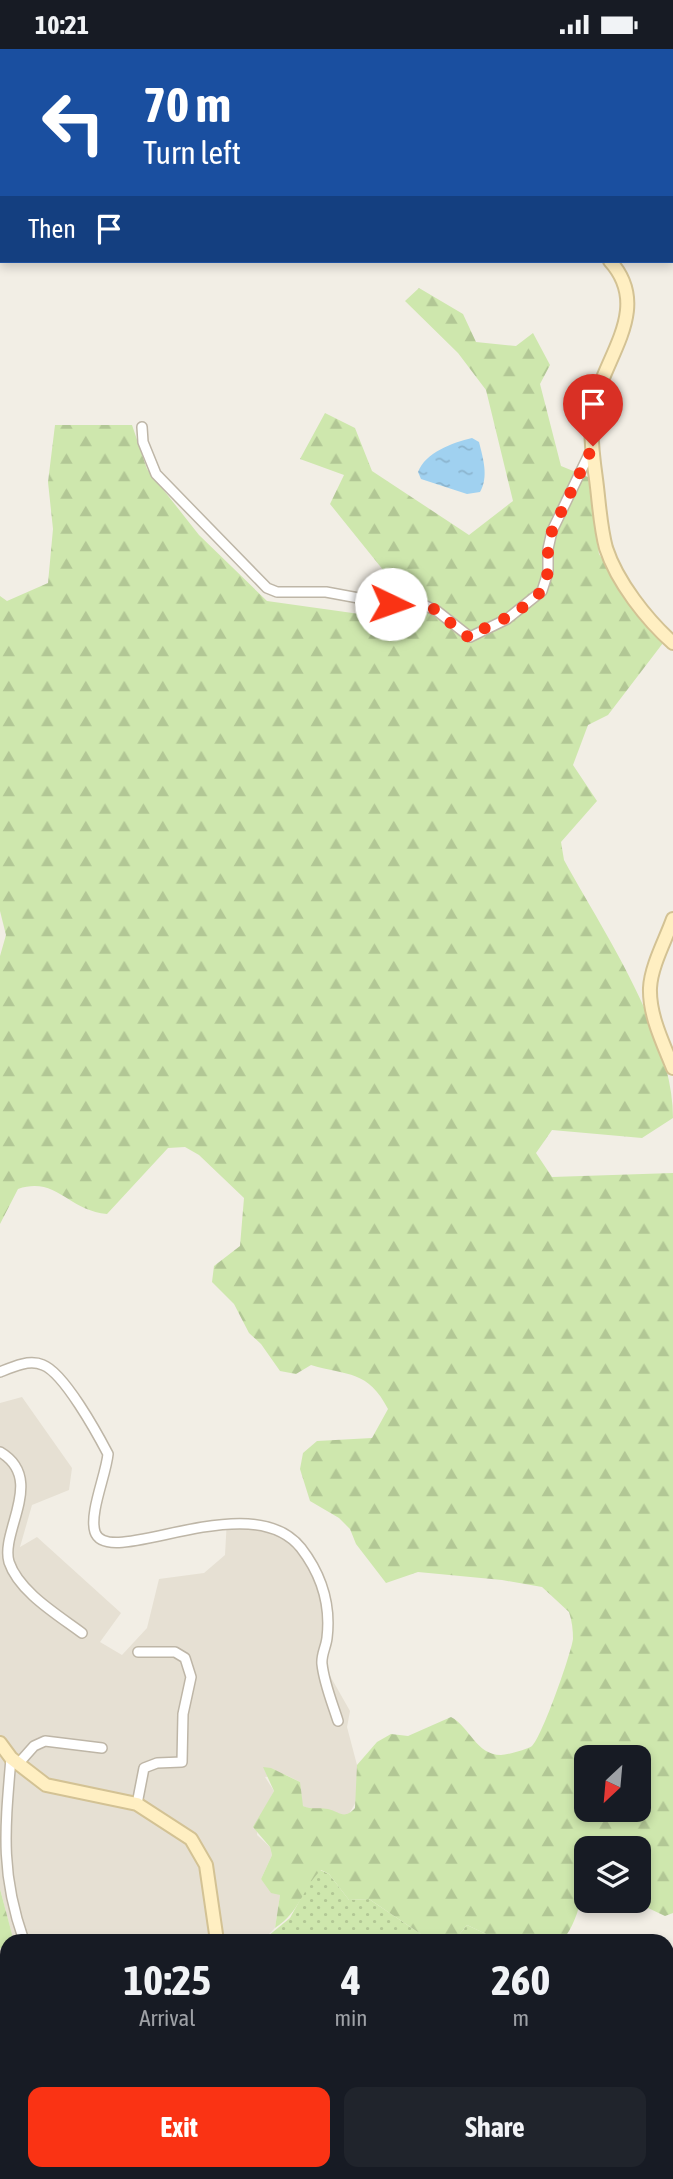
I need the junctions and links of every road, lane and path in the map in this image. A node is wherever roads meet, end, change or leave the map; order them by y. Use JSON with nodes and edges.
{"nodes":[{"id":1,"x":612,"y":263,"type":"edge"},
{"id":2,"x":142,"y":426,"type":"dead end"},
{"id":3,"x":593,"y":446,"type":"junction"},
{"id":4,"x":673,"y":643,"type":"edge"},
{"id":5,"x":673,"y":919,"type":"edge"},
{"id":6,"x":673,"y":1068,"type":"edge"},
{"id":7,"x":0,"y":1373,"type":"edge"},
{"id":8,"x":0,"y":1452,"type":"edge"},
{"id":9,"x":4,"y":1559,"type":"edge"},
{"id":10,"x":82,"y":1633,"type":"dead end"},
{"id":11,"x":138,"y":1652,"type":"dead end"},
{"id":12,"x":338,"y":1721,"type":"dead end"},
{"id":13,"x":0,"y":1743,"type":"edge"},
{"id":14,"x":103,"y":1748,"type":"dead end"},
{"id":15,"x":15,"y":1761,"type":"junction"},
{"id":16,"x":137,"y":1804,"type":"junction"},
{"id":17,"x":21,"y":1934,"type":"edge"},
{"id":18,"x":215,"y":1934,"type":"edge"}],
"edges":[{"from":1,"to":3,"type":"street"},
{"from":2,"to":3,"type":"street"},
{"from":3,"to":4,"type":"street"},
{"from":5,"to":6,"type":"street"},
{"from":7,"to":12,"type":"street"},
{"from":8,"to":9,"type":"street"},
{"from":9,"to":10,"type":"street"},
{"from":11,"to":16,"type":"street"},
{"from":13,"to":15,"type":"street"},
{"from":14,"to":15,"type":"street"},
{"from":15,"to":16,"type":"street"},
{"from":15,"to":17,"type":"street"},
{"from":16,"to":18,"type":"street"}]}
